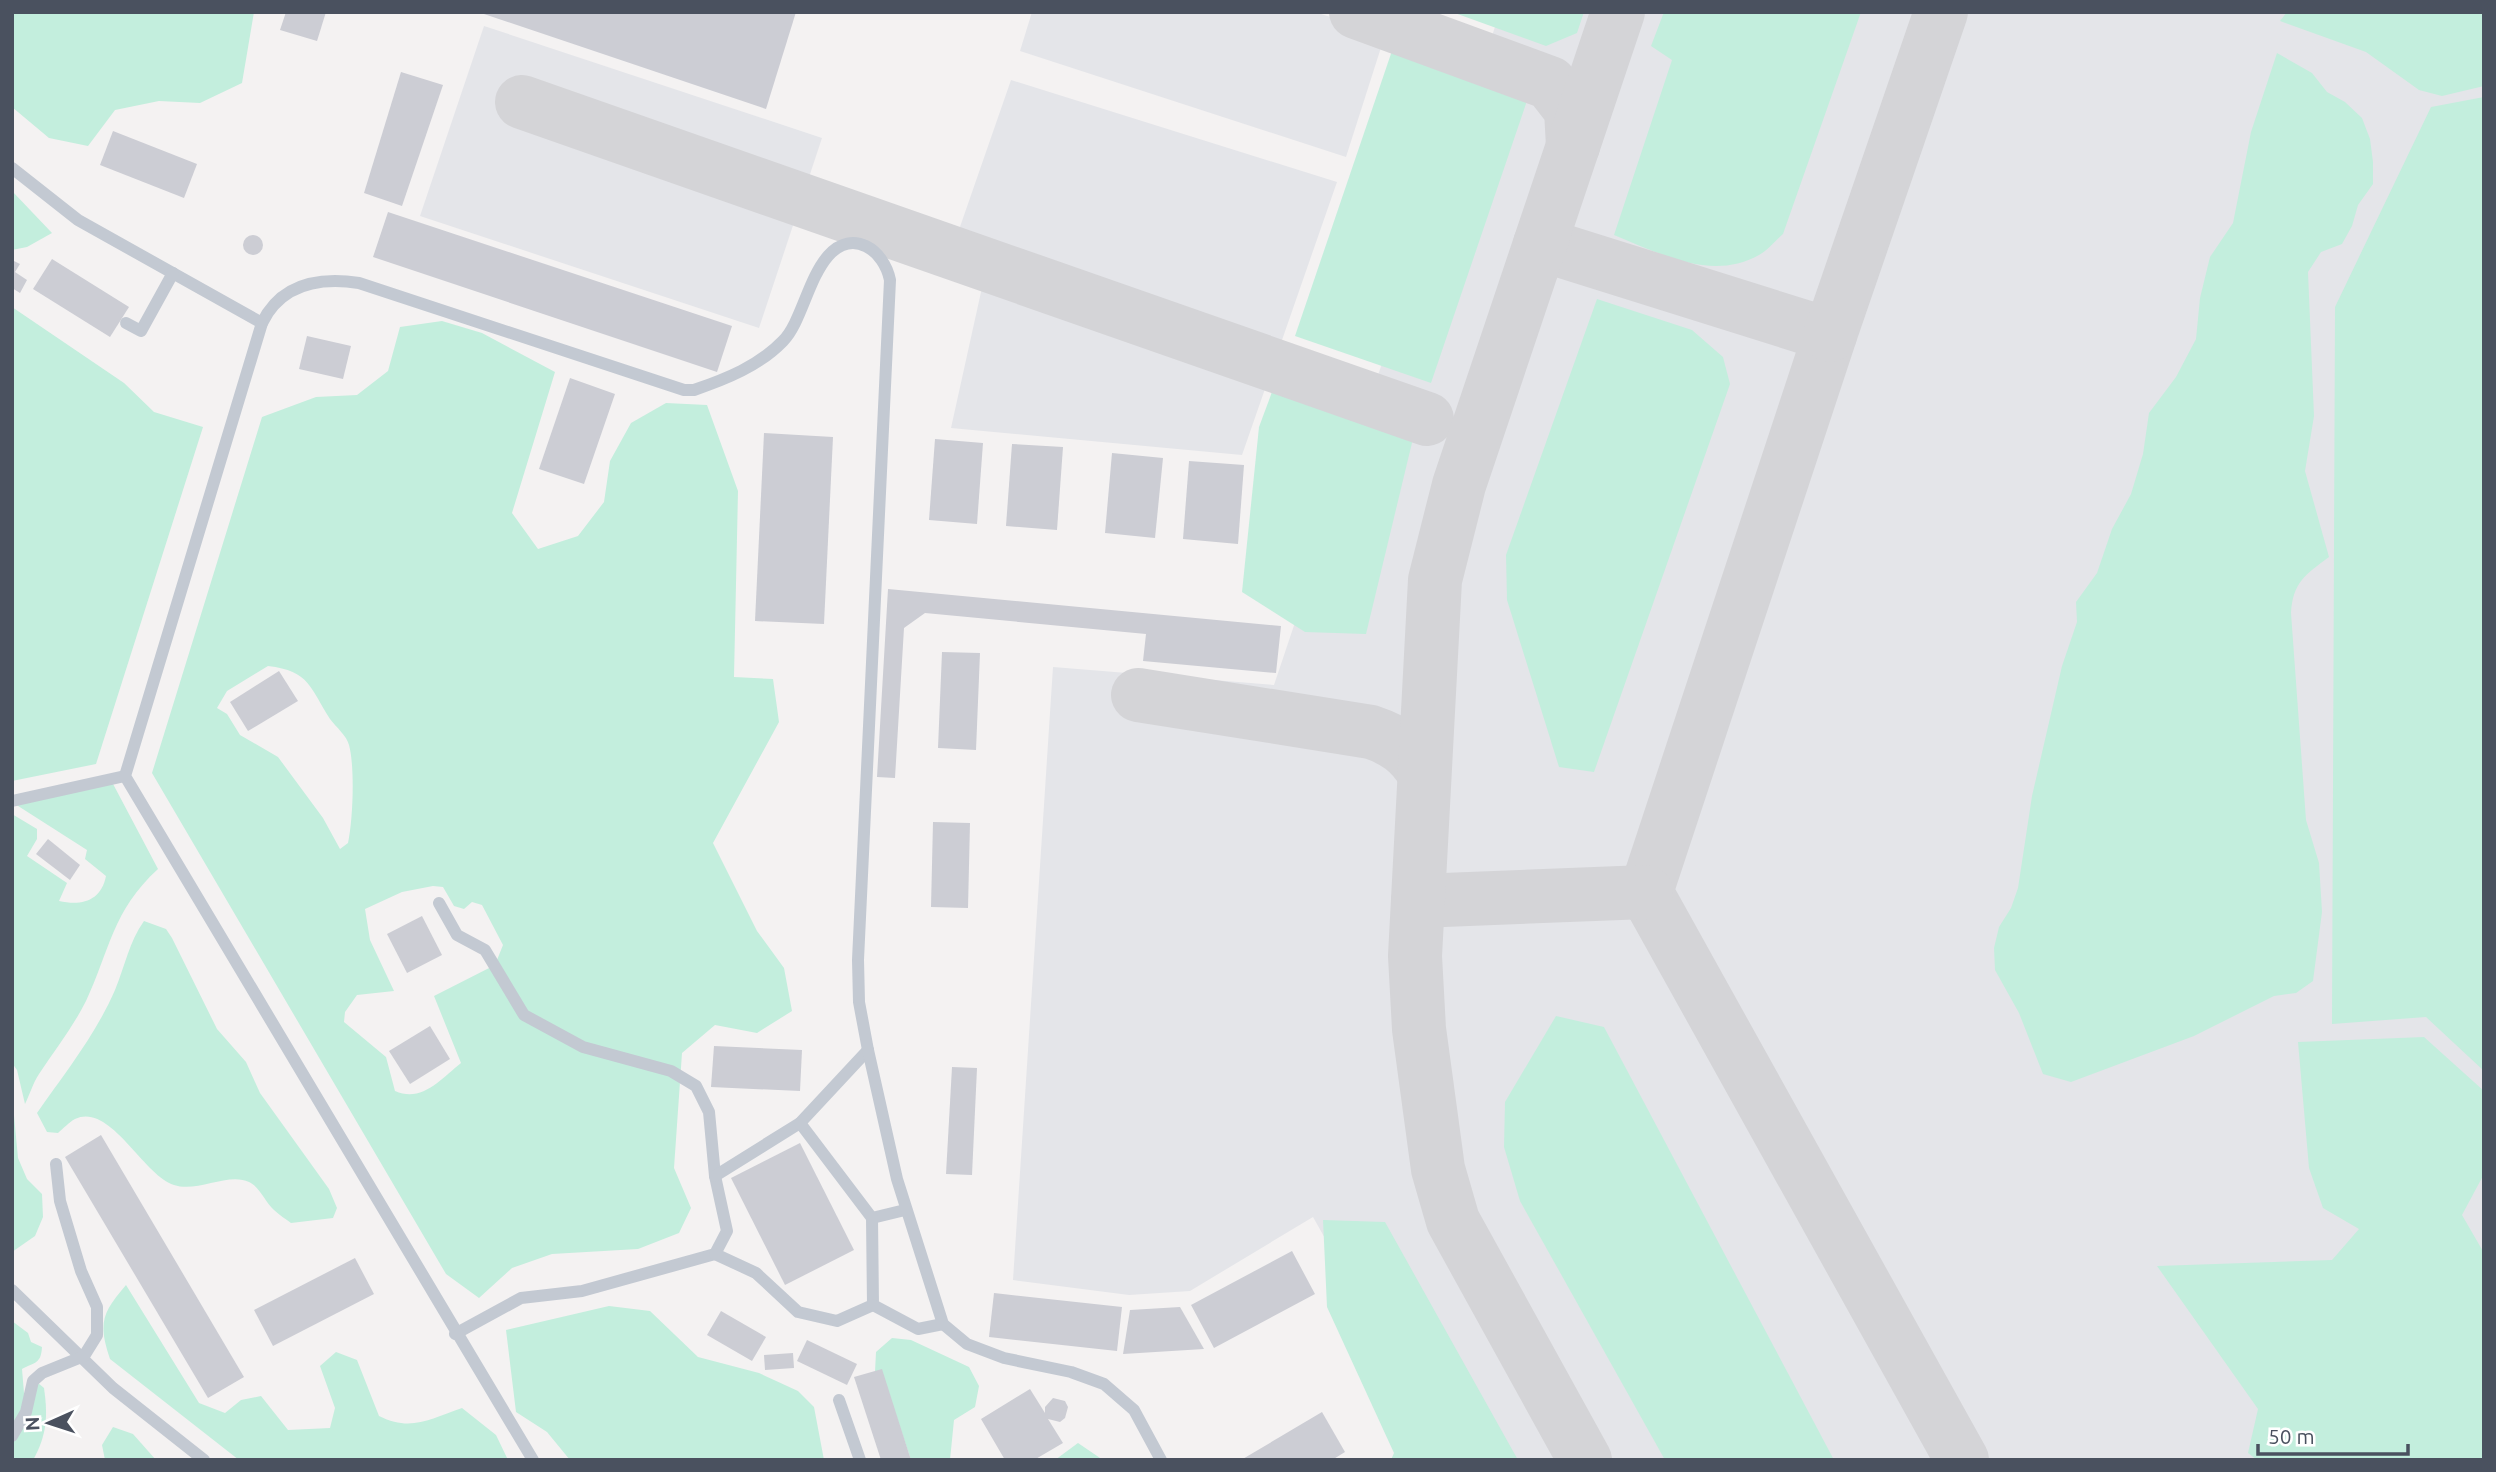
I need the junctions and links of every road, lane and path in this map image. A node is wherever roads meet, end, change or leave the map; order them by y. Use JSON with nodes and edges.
{"nodes":[{"id":1,"x":12,"y":168,"type":"edge"},
{"id":2,"x":173,"y":273,"type":"junction"},
{"id":3,"x":126,"y":323,"type":"dead end"},
{"id":4,"x":262,"y":323,"type":"junction"},
{"id":5,"x":125,"y":775,"type":"junction"},
{"id":6,"x":12,"y":800,"type":"edge"},
{"id":7,"x":439,"y":903,"type":"dead end"},
{"id":8,"x":868,"y":1050,"type":"junction"},
{"id":9,"x":800,"y":1123,"type":"junction"},
{"id":10,"x":56,"y":1164,"type":"dead end"},
{"id":11,"x":715,"y":1176,"type":"junction"},
{"id":12,"x":905,"y":1210,"type":"junction"},
{"id":13,"x":872,"y":1218,"type":"junction"},
{"id":14,"x":715,"y":1254,"type":"junction"},
{"id":15,"x":12,"y":1290,"type":"edge"},
{"id":16,"x":873,"y":1305,"type":"junction"},
{"id":17,"x":943,"y":1324,"type":"junction"},
{"id":18,"x":456,"y":1334,"type":"junction"},
{"id":19,"x":84,"y":1356,"type":"junction"},
{"id":20,"x":839,"y":1399,"type":"dead end"},
{"id":21,"x":12,"y":1436,"type":"edge"},
{"id":22,"x":204,"y":1460,"type":"edge"},
{"id":23,"x":533,"y":1460,"type":"edge"},
{"id":24,"x":860,"y":1460,"type":"edge"},
{"id":25,"x":1161,"y":1460,"type":"edge"}],
"edges":[{"from":1,"to":2,"type":"lane"},
{"from":2,"to":3,"type":"lane"},
{"from":2,"to":4,"type":"lane"},
{"from":4,"to":5,"type":"lane"},
{"from":4,"to":8,"type":"lane"},
{"from":5,"to":6,"type":"lane"},
{"from":5,"to":18,"type":"lane"},
{"from":7,"to":11,"type":"lane"},
{"from":8,"to":9,"type":"lane"},
{"from":8,"to":12,"type":"lane"},
{"from":9,"to":11,"type":"lane"},
{"from":9,"to":13,"type":"lane"},
{"from":10,"to":19,"type":"lane"},
{"from":11,"to":14,"type":"lane"},
{"from":12,"to":13,"type":"lane"},
{"from":12,"to":17,"type":"lane"},
{"from":13,"to":16,"type":"lane"},
{"from":14,"to":16,"type":"lane"},
{"from":14,"to":18,"type":"lane"},
{"from":15,"to":19,"type":"lane"},
{"from":16,"to":17,"type":"lane"},
{"from":17,"to":25,"type":"lane"},
{"from":18,"to":23,"type":"lane"},
{"from":19,"to":21,"type":"lane"},
{"from":19,"to":22,"type":"lane"},
{"from":20,"to":24,"type":"lane"}]}
